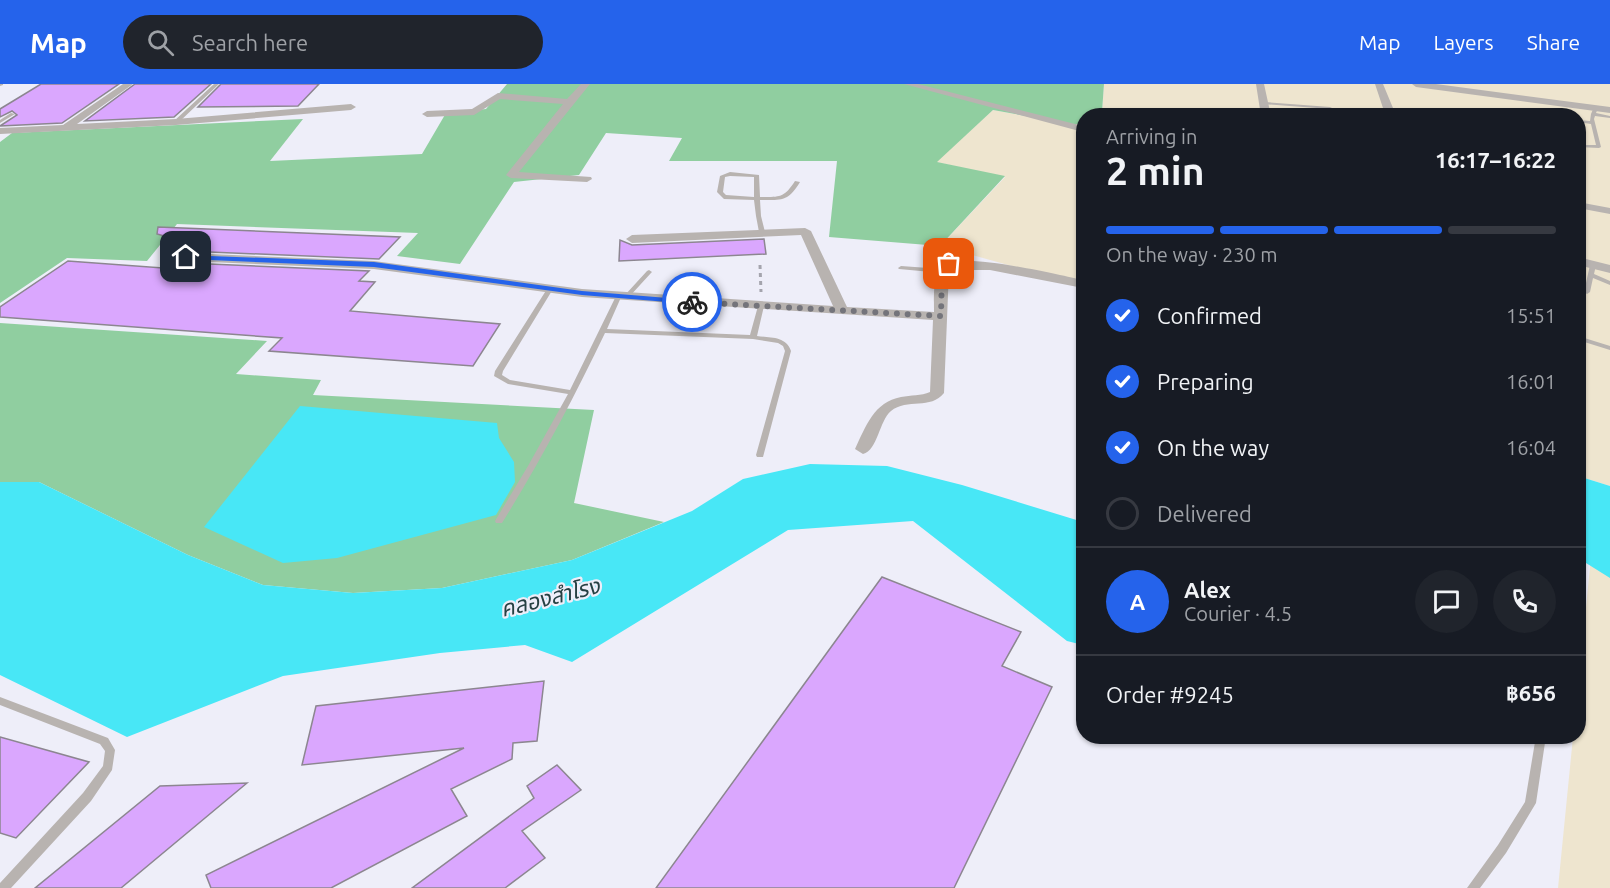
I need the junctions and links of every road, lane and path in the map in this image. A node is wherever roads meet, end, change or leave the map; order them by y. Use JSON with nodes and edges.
{"nodes":[{"id":1,"x":129,"y":84,"type":"edge"},
{"id":2,"x":217,"y":84,"type":"edge"},
{"id":3,"x":586,"y":84,"type":"edge"},
{"id":4,"x":908,"y":84,"type":"edge"},
{"id":5,"x":1260,"y":84,"type":"edge"},
{"id":6,"x":1380,"y":84,"type":"edge"},
{"id":7,"x":1416,"y":84,"type":"edge"},
{"id":8,"x":1430,"y":85,"type":"edge"},
{"id":9,"x":569,"y":102,"type":"junction"},
{"id":10,"x":1264,"y":103,"type":"junction"},
{"id":11,"x":351,"y":107,"type":"dead end"},
{"id":12,"x":1265,"y":108,"type":"edge"},
{"id":13,"x":1330,"y":108,"type":"dead end"},
{"id":14,"x":1388,"y":108,"type":"dead end"},
{"id":15,"x":1576,"y":108,"type":"edge"},
{"id":16,"x":1586,"y":110,"type":"edge"},
{"id":17,"x":1610,"y":110,"type":"edge"},
{"id":18,"x":1595,"y":111,"type":"junction"},
{"id":19,"x":13,"y":114,"type":"dead end"},
{"id":20,"x":427,"y":114,"type":"dead end"},
{"id":21,"x":1610,"y":117,"type":"edge"},
{"id":22,"x":0,"y":122,"type":"edge"},
{"id":23,"x":176,"y":122,"type":"junction"},
{"id":24,"x":1586,"y":122,"type":"edge"},
{"id":25,"x":1593,"y":123,"type":"junction"},
{"id":26,"x":1076,"y":127,"type":"edge"},
{"id":27,"x":65,"y":128,"type":"junction"},
{"id":28,"x":0,"y":131,"type":"edge"},
{"id":29,"x":1586,"y":146,"type":"edge"},
{"id":30,"x":587,"y":179,"type":"dead end"},
{"id":31,"x":797,"y":182,"type":"dead end"},
{"id":32,"x":755,"y":198,"type":"junction"},
{"id":33,"x":1586,"y":206,"type":"edge"},
{"id":34,"x":1610,"y":211,"type":"edge"},
{"id":35,"x":762,"y":232,"type":"junction"},
{"id":36,"x":632,"y":239,"type":"dead end"},
{"id":37,"x":186,"y":257,"type":"dead end"},
{"id":38,"x":760,"y":265,"type":"dead end"},
{"id":39,"x":1586,"y":267,"type":"edge"},
{"id":40,"x":901,"y":268,"type":"dead end"},
{"id":41,"x":1610,"y":269,"type":"edge"},
{"id":42,"x":1591,"y":270,"type":"junction"},
{"id":43,"x":942,"y":271,"type":"junction"},
{"id":44,"x":649,"y":272,"type":"dead end"},
{"id":45,"x":1076,"y":283,"type":"edge"},
{"id":46,"x":1610,"y":284,"type":"edge"},
{"id":47,"x":550,"y":289,"type":"junction"},
{"id":48,"x":1587,"y":292,"type":"dead end"},
{"id":49,"x":623,"y":296,"type":"junction"},
{"id":50,"x":761,"y":306,"type":"junction"},
{"id":51,"x":842,"y":311,"type":"junction"},
{"id":52,"x":941,"y":316,"type":"junction"},
{"id":53,"x":604,"y":331,"type":"junction"},
{"id":54,"x":753,"y":337,"type":"junction"},
{"id":55,"x":1586,"y":340,"type":"edge"},
{"id":56,"x":1610,"y":348,"type":"edge"},
{"id":57,"x":572,"y":392,"type":"junction"},
{"id":58,"x":863,"y":449,"type":"dead end"},
{"id":59,"x":760,"y":454,"type":"dead end"},
{"id":60,"x":500,"y":522,"type":"dead end"},
{"id":61,"x":0,"y":701,"type":"edge"},
{"id":62,"x":1540,"y":744,"type":"edge"},
{"id":63,"x":3,"y":888,"type":"edge"},
{"id":64,"x":1473,"y":888,"type":"edge"}],
"edges":[{"from":1,"to":27,"type":"street"},
{"from":2,"to":23,"type":"lane"},
{"from":3,"to":9,"type":"street"},
{"from":4,"to":26,"type":"street"},
{"from":5,"to":10,"type":"street"},
{"from":6,"to":14,"type":"street"},
{"from":7,"to":8,"type":"street"},
{"from":8,"to":15,"type":"street"},
{"from":9,"to":20,"type":"street"},
{"from":9,"to":30,"type":"street"},
{"from":10,"to":12,"type":"street"},
{"from":10,"to":13,"type":"lane"},
{"from":11,"to":23,"type":"street"},
{"from":16,"to":18,"type":"street"},
{"from":17,"to":18,"type":"street"},
{"from":18,"to":21,"type":"lane"},
{"from":18,"to":25,"type":"lane"},
{"from":19,"to":22,"type":"lane"},
{"from":23,"to":27,"type":"street"},
{"from":24,"to":25,"type":"lane"},
{"from":25,"to":29,"type":"lane"},
{"from":27,"to":28,"type":"street"},
{"from":31,"to":32,"type":"lane"},
{"from":32,"to":32,"type":"lane"},
{"from":32,"to":35,"type":"lane"},
{"from":33,"to":34,"type":"street"},
{"from":35,"to":36,"type":"street"},
{"from":35,"to":51,"type":"street"},
{"from":37,"to":47,"type":"street"},
{"from":38,"to":50,"type":"path"},
{"from":39,"to":42,"type":"street"},
{"from":40,"to":43,"type":"lane"},
{"from":41,"to":42,"type":"street"},
{"from":42,"to":46,"type":"lane"},
{"from":42,"to":48,"type":"lane"},
{"from":43,"to":45,"type":"street"},
{"from":43,"to":52,"type":"street"},
{"from":44,"to":49,"type":"lane"},
{"from":47,"to":49,"type":"street"},
{"from":47,"to":57,"type":"lane"},
{"from":49,"to":50,"type":"street"},
{"from":49,"to":53,"type":"lane"},
{"from":50,"to":51,"type":"street"},
{"from":50,"to":54,"type":"lane"},
{"from":51,"to":52,"type":"street"},
{"from":52,"to":58,"type":"street"},
{"from":53,"to":54,"type":"lane"},
{"from":53,"to":57,"type":"lane"},
{"from":54,"to":59,"type":"lane"},
{"from":55,"to":56,"type":"lane"},
{"from":57,"to":60,"type":"lane"},
{"from":61,"to":63,"type":"lane"},
{"from":62,"to":64,"type":"lane"}]}
